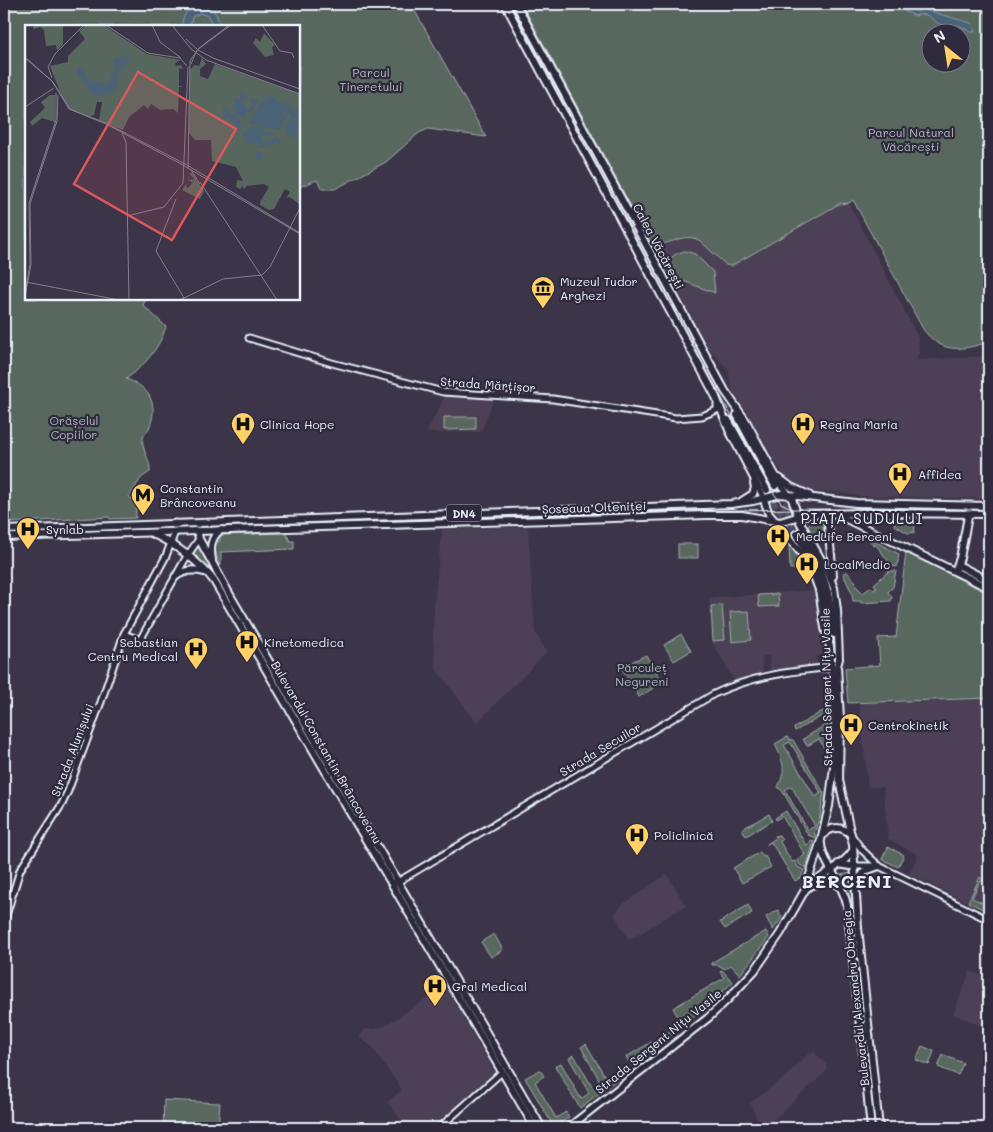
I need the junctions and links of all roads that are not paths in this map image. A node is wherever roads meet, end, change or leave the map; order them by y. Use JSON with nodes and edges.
{"nodes":[{"id":1,"x":505,"y":4,"type":"edge"},
{"id":2,"x":516,"y":4,"type":"edge"},
{"id":3,"x":654,"y":260,"type":"junction"},
{"id":4,"x":644,"y":265,"type":"junction"},
{"id":5,"x":249,"y":338,"type":"dead end"},
{"id":6,"x":725,"y":391,"type":"junction"},
{"id":7,"x":716,"y":397,"type":"junction"},
{"id":8,"x":713,"y":413,"type":"junction"},
{"id":9,"x":724,"y":417,"type":"junction"},
{"id":10,"x":746,"y":463,"type":"junction"},
{"id":11,"x":774,"y":473,"type":"junction"},
{"id":12,"x":775,"y":486,"type":"tunnel mouth"},
{"id":13,"x":766,"y":490,"type":"tunnel mouth"},
{"id":14,"x":789,"y":495,"type":"junction"},
{"id":15,"x":764,"y":498,"type":"junction"},
{"id":16,"x":817,"y":499,"type":"junction"},
{"id":17,"x":731,"y":504,"type":"junction"},
{"id":18,"x":989,"y":506,"type":"edge"},
{"id":19,"x":969,"y":510,"type":"junction"},
{"id":20,"x":835,"y":513,"type":"junction"},
{"id":21,"x":827,"y":514,"type":"junction"},
{"id":22,"x":989,"y":514,"type":"edge"},
{"id":23,"x":798,"y":517,"type":"junction"},
{"id":24,"x":774,"y":521,"type":"junction"},
{"id":25,"x":175,"y":522,"type":"junction"},
{"id":26,"x":197,"y":522,"type":"junction"},
{"id":27,"x":4,"y":530,"type":"edge"},
{"id":28,"x":220,"y":530,"type":"junction"},
{"id":29,"x":197,"y":531,"type":"junction"},
{"id":30,"x":176,"y":532,"type":"junction"},
{"id":31,"x":149,"y":533,"type":"junction"},
{"id":32,"x":4,"y":537,"type":"edge"},
{"id":33,"x":199,"y":539,"type":"junction"},
{"id":34,"x":171,"y":544,"type":"junction"},
{"id":35,"x":187,"y":556,"type":"junction"},
{"id":36,"x":212,"y":564,"type":"junction"},
{"id":37,"x":957,"y":568,"type":"junction"},
{"id":38,"x":209,"y":574,"type":"junction"},
{"id":39,"x":175,"y":577,"type":"junction"},
{"id":40,"x":989,"y":580,"type":"edge"},
{"id":41,"x":834,"y":588,"type":"junction"},
{"id":42,"x":989,"y":588,"type":"edge"},
{"id":43,"x":124,"y":634,"type":"junction"},
{"id":44,"x":830,"y":646,"type":"junction"},
{"id":45,"x":834,"y":666,"type":"junction"},
{"id":46,"x":851,"y":834,"type":"junction"},
{"id":47,"x":821,"y":839,"type":"junction"},
{"id":48,"x":853,"y":850,"type":"junction"},
{"id":49,"x":826,"y":858,"type":"junction"},
{"id":50,"x":840,"y":864,"type":"junction"},
{"id":51,"x":852,"y":866,"type":"junction"},
{"id":52,"x":879,"y":866,"type":"junction"},
{"id":53,"x":832,"y":869,"type":"junction"},
{"id":54,"x":395,"y":884,"type":"junction"},
{"id":55,"x":856,"y":884,"type":"junction"},
{"id":56,"x":842,"y":889,"type":"junction"},
{"id":57,"x":805,"y":890,"type":"junction"},
{"id":58,"x":989,"y":920,"type":"edge"},
{"id":59,"x":4,"y":922,"type":"edge"},
{"id":60,"x":465,"y":1003,"type":"junction"},
{"id":61,"x":874,"y":1071,"type":"junction"},
{"id":62,"x":502,"y":1072,"type":"junction"},
{"id":63,"x":865,"y":1072,"type":"junction"},
{"id":64,"x":439,"y":1128,"type":"edge"},
{"id":65,"x":535,"y":1128,"type":"edge"},
{"id":66,"x":542,"y":1128,"type":"edge"},
{"id":67,"x":568,"y":1128,"type":"edge"},
{"id":68,"x":871,"y":1128,"type":"edge"},
{"id":69,"x":879,"y":1128,"type":"edge"}],
"edges":[{"from":1,"to":4,"type":"main road","name":"Calea Văcărești"},
{"from":2,"to":3,"type":"main road","name":"Calea Văcărești"},
{"from":3,"to":4,"type":"main road"},
{"from":3,"to":6,"type":"main road","name":"Calea Văcărești"},
{"from":4,"to":7,"type":"main road","name":"Calea Văcărești"},
{"from":5,"to":8,"type":"street","name":"Strada Mărțișor"},
{"from":6,"to":11,"type":"main road","name":"Calea Văcărești"},
{"from":6,"to":12,"type":"main road"},
{"from":7,"to":8,"type":"street"},
{"from":7,"to":9,"type":"main road","name":"Calea Văcărești"},
{"from":7,"to":13,"type":"main road"},
{"from":8,"to":9,"type":"street"},
{"from":9,"to":10,"type":"main road","name":"Calea Văcărești"},
{"from":10,"to":15,"type":"main road","name":"Calea Văcărești"},
{"from":10,"to":17,"type":"main road"},
{"from":11,"to":14,"type":"main road","name":"Calea Văcărești"},
{"from":11,"to":16,"type":"main road"},
{"from":14,"to":15,"type":"main road","name":"Șoseaua Olteniței","number":"DN4"},
{"from":14,"to":16,"type":"main road","name":"Șoseaua Olteniței","number":"DN4"},
{"from":14,"to":23,"type":"main road"},
{"from":15,"to":17,"type":"main road","name":"Șoseaua Olteniței","number":"DN4"},
{"from":15,"to":24,"type":"main road"},
{"from":16,"to":19,"type":"main road","name":"Șoseaua Olteniței","number":"DN4"},
{"from":17,"to":26,"type":"main road","name":"Șoseaua Olteniței","number":"DN4"},
{"from":18,"to":19,"type":"main road","name":"Șoseaua Olteniței","number":"DN4"},
{"from":19,"to":20,"type":"main road","name":"Șoseaua Olteniței","number":"DN4"},
{"from":19,"to":22,"type":"main road","name":"Șoseaua Olteniței","number":"DN4"},
{"from":19,"to":37,"type":"main road"},
{"from":20,"to":21,"type":"main road","name":"Șoseaua Olteniței","number":"DN4"},
{"from":20,"to":37,"type":"main road"},
{"from":21,"to":23,"type":"main road","name":"Șoseaua Olteniței","number":"DN4"},
{"from":21,"to":41,"type":"main road"},
{"from":23,"to":24,"type":"main road","name":"Șoseaua Olteniței","number":"DN4"},
{"from":23,"to":41,"type":"main road","name":"Strada Sergent Nițu Vasile"},
{"from":24,"to":28,"type":"main road","name":"Șoseaua Olteniței","number":"DN4"},
{"from":24,"to":44,"type":"main road","name":"Strada Sergent Nițu Vasile"},
{"from":25,"to":26,"type":"main road","name":"Șoseaua Olteniței","number":"DN4"},
{"from":25,"to":27,"type":"main road","name":"Șoseaua Olteniței","number":"DN4"},
{"from":25,"to":30,"type":"street","name":"Strada Alunișului"},
{"from":26,"to":29,"type":"main road"},
{"from":28,"to":29,"type":"main road","name":"Șoseaua Olteniței","number":"DN4"},
{"from":28,"to":36,"type":"main road"},
{"from":29,"to":30,"type":"main road","name":"Șoseaua Olteniței","number":"DN4"},
{"from":29,"to":33,"type":"main road","name":"Bulevardul Constantin Brâncoveanu"},
{"from":30,"to":31,"type":"main road","name":"Șoseaua Olteniței","number":"DN4"},
{"from":30,"to":34,"type":"street","name":"Strada Alunișului"},
{"from":31,"to":32,"type":"main road","name":"Șoseaua Olteniței","number":"DN4"},
{"from":31,"to":34,"type":"main road","name":"Bulevardul Constantin Brâncoveanu"},
{"from":33,"to":35,"type":"street"},
{"from":33,"to":36,"type":"main road","name":"Bulevardul Constantin Brâncoveanu"},
{"from":34,"to":35,"type":"main road","name":"Bulevardul Constantin Brâncoveanu"},
{"from":34,"to":43,"type":"street","name":"Strada Alunișului"},
{"from":35,"to":38,"type":"main road","name":"Bulevardul Constantin Brâncoveanu"},
{"from":35,"to":39,"type":"street"},
{"from":36,"to":54,"type":"main road","name":"Bulevardul Constantin Brâncoveanu"},
{"from":37,"to":40,"type":"main road"},
{"from":37,"to":42,"type":"main road"},
{"from":38,"to":39,"type":"main road"},
{"from":38,"to":54,"type":"main road","name":"Bulevardul Constantin Brâncoveanu"},
{"from":39,"to":43,"type":"street"},
{"from":41,"to":45,"type":"main road","name":"Strada Sergent Nițu Vasile"},
{"from":43,"to":59,"type":"street","name":"Strada Alunișului"},
{"from":44,"to":45,"type":"main road","name":"Strada Sergent Nițu Vasile"},
{"from":44,"to":45,"type":"main road"},
{"from":45,"to":46,"type":"main road","name":"Strada Sergent Nițu Vasile"},
{"from":45,"to":47,"type":"main road","name":"Strada Sergent Nițu Vasile"},
{"from":45,"to":54,"type":"street","name":"Strada Secuilor"},
{"from":46,"to":47,"type":"main road"},
{"from":46,"to":48,"type":"main road","name":"Strada Sergent Nițu Vasile"},
{"from":46,"to":52,"type":"street"},
{"from":47,"to":49,"type":"main road","name":"Strada Sergent Nițu Vasile"},
{"from":47,"to":57,"type":"main road","name":"Strada Sergent Nițu Vasile"},
{"from":48,"to":50,"type":"main road","name":"Strada Sergent Nițu Vasile"},
{"from":48,"to":51,"type":"main road","name":"Strada Sergent Nițu Vasile"},
{"from":49,"to":50,"type":"main road"},
{"from":49,"to":53,"type":"main road","name":"Strada Sergent Nițu Vasile"},
{"from":50,"to":51,"type":"main road"},
{"from":50,"to":53,"type":"main road","name":"Strada Sergent Nițu Vasile"},
{"from":51,"to":52,"type":"street"},
{"from":51,"to":53,"type":"main road","name":"Strada Sergent Nițu Vasile"},
{"from":51,"to":55,"type":"main road","name":"Bulevardul Alexandru Obregia"},
{"from":52,"to":55,"type":"main road"},
{"from":52,"to":58,"type":"street"},
{"from":53,"to":56,"type":"main road","name":"Bulevardul Alexandru Obregia"},
{"from":53,"to":57,"type":"main road","name":"Strada Sergent Nițu Vasile"},
{"from":54,"to":60,"type":"main road","name":"Bulevardul Constantin Brâncoveanu"},
{"from":55,"to":61,"type":"main road","name":"Bulevardul Alexandru Obregia"},
{"from":56,"to":57,"type":"main road"},
{"from":56,"to":63,"type":"main road","name":"Bulevardul Alexandru Obregia"},
{"from":57,"to":67,"type":"main road","name":"Strada Sergent Nițu Vasile"},
{"from":60,"to":62,"type":"main road","name":"Bulevardul Constantin Brâncoveanu"},
{"from":60,"to":66,"type":"main road","name":"Bulevardul Constantin Brâncoveanu"},
{"from":61,"to":63,"type":"main road"},
{"from":61,"to":69,"type":"main road","name":"Bulevardul Alexandru Obregia"},
{"from":62,"to":64,"type":"street"},
{"from":62,"to":65,"type":"main road","name":"Bulevardul Constantin Brâncoveanu"},
{"from":63,"to":68,"type":"main road","name":"Bulevardul Alexandru Obregia"}]}
